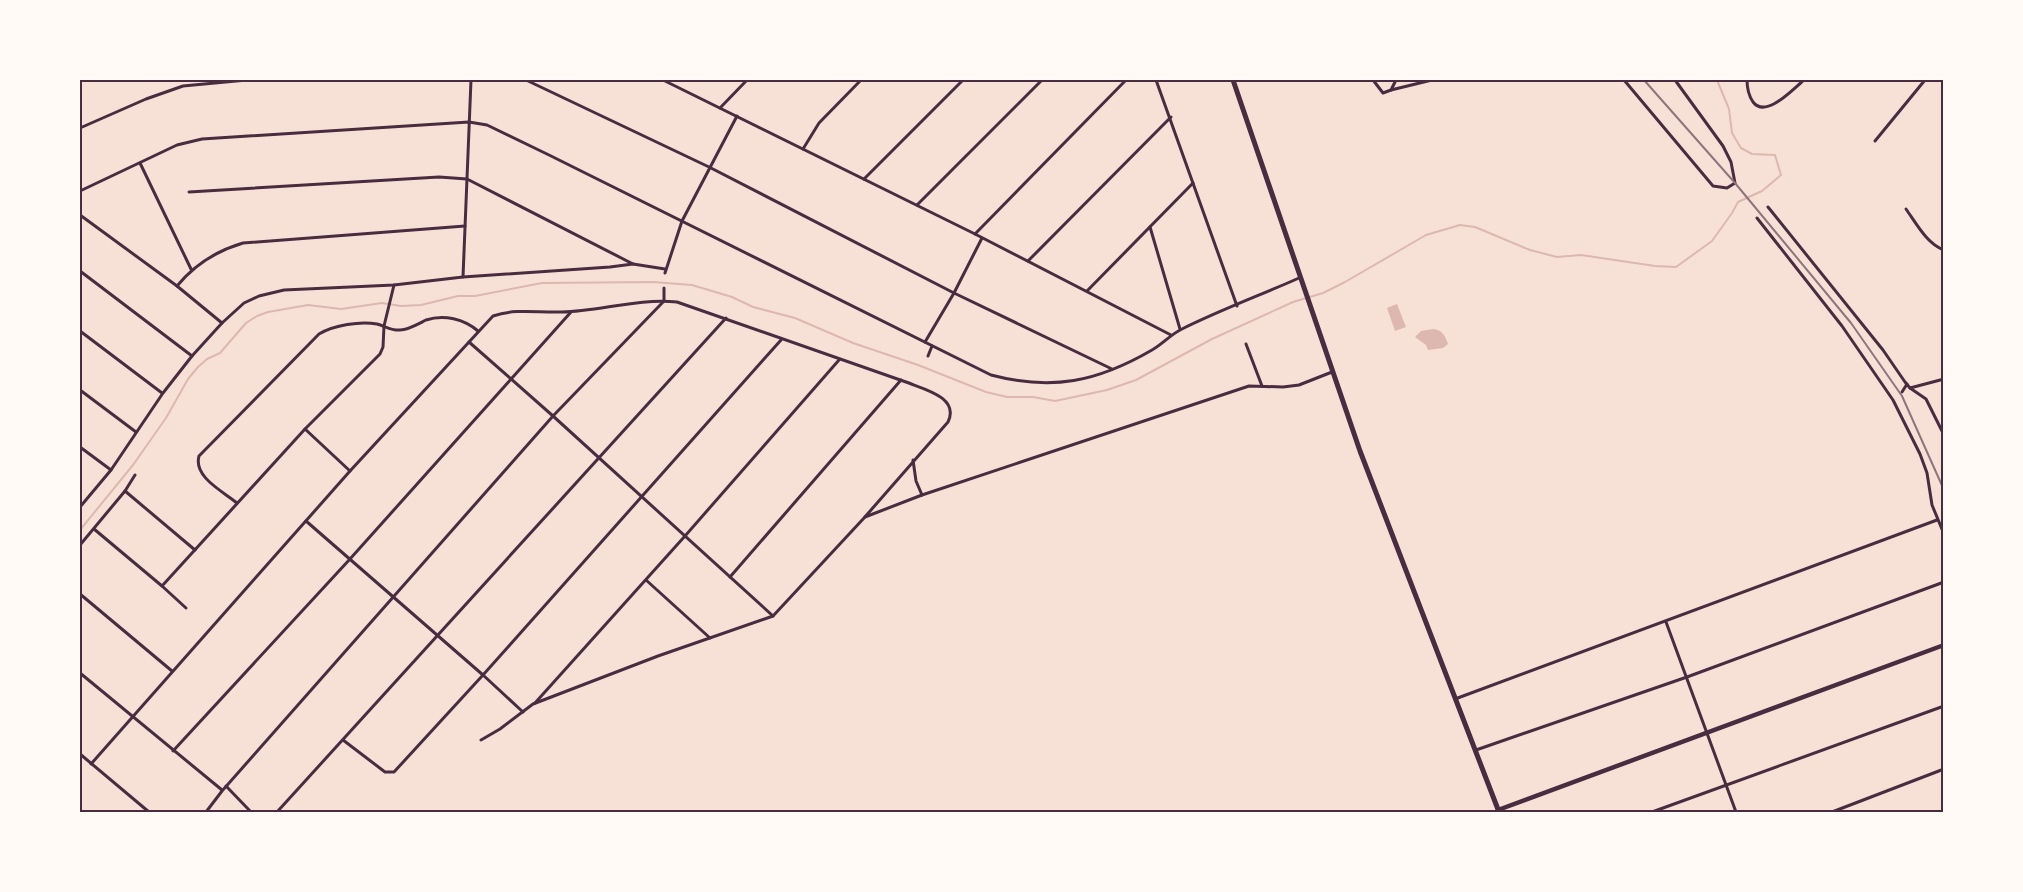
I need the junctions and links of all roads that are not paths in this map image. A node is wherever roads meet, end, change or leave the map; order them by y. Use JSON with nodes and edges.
{"nodes":[{"id":1,"x":247,"y":80,"type":"edge"},
{"id":2,"x":471,"y":80,"type":"edge"},
{"id":3,"x":526,"y":80,"type":"edge"},
{"id":4,"x":663,"y":80,"type":"edge"},
{"id":5,"x":747,"y":80,"type":"edge"},
{"id":6,"x":861,"y":80,"type":"edge"},
{"id":7,"x":963,"y":80,"type":"edge"},
{"id":8,"x":1042,"y":80,"type":"edge"},
{"id":9,"x":1126,"y":80,"type":"edge"},
{"id":10,"x":1156,"y":80,"type":"edge"},
{"id":11,"x":1233,"y":80,"type":"edge"},
{"id":12,"x":1373,"y":80,"type":"edge"},
{"id":13,"x":1432,"y":80,"type":"edge"},
{"id":14,"x":1624,"y":80,"type":"edge"},
{"id":15,"x":1676,"y":80,"type":"edge"},
{"id":16,"x":1747,"y":80,"type":"edge"},
{"id":17,"x":1804,"y":80,"type":"edge"},
{"id":18,"x":1925,"y":80,"type":"edge"},
{"id":19,"x":1395,"y":81,"type":"edge"},
{"id":20,"x":1391,"y":90,"type":"junction"},
{"id":21,"x":720,"y":108,"type":"junction"},
{"id":22,"x":737,"y":116,"type":"junction"},
{"id":23,"x":1171,"y":117,"type":"junction"},
{"id":24,"x":469,"y":122,"type":"junction"},
{"id":25,"x":80,"y":128,"type":"edge"},
{"id":26,"x":1875,"y":141,"type":"dead end"},
{"id":27,"x":803,"y":150,"type":"junction"},
{"id":28,"x":140,"y":162,"type":"junction"},
{"id":29,"x":709,"y":167,"type":"junction"},
{"id":30,"x":467,"y":179,"type":"junction"},
{"id":31,"x":864,"y":179,"type":"junction"},
{"id":32,"x":1193,"y":183,"type":"junction"},
{"id":33,"x":80,"y":191,"type":"edge"},
{"id":34,"x":189,"y":192,"type":"dead end"},
{"id":35,"x":917,"y":205,"type":"junction"},
{"id":36,"x":1768,"y":207,"type":"dead end"},
{"id":37,"x":1906,"y":209,"type":"dead end"},
{"id":38,"x":80,"y":215,"type":"edge"},
{"id":39,"x":1757,"y":218,"type":"dead end"},
{"id":40,"x":682,"y":221,"type":"junction"},
{"id":41,"x":465,"y":226,"type":"junction"},
{"id":42,"x":1150,"y":227,"type":"junction"},
{"id":43,"x":975,"y":234,"type":"junction"},
{"id":44,"x":982,"y":238,"type":"junction"},
{"id":45,"x":1944,"y":250,"type":"edge"},
{"id":46,"x":1028,"y":261,"type":"junction"},
{"id":47,"x":633,"y":264,"type":"junction"},
{"id":48,"x":191,"y":270,"type":"junction"},
{"id":49,"x":80,"y":271,"type":"edge"},
{"id":50,"x":463,"y":277,"type":"junction"},
{"id":51,"x":1300,"y":278,"type":"junction"},
{"id":52,"x":393,"y":285,"type":"junction"},
{"id":53,"x":177,"y":286,"type":"junction"},
{"id":54,"x":664,"y":288,"type":"dead end"},
{"id":55,"x":1087,"y":291,"type":"junction"},
{"id":56,"x":954,"y":294,"type":"junction"},
{"id":57,"x":664,"y":301,"type":"junction"},
{"id":58,"x":1237,"y":306,"type":"junction"},
{"id":59,"x":572,"y":311,"type":"junction"},
{"id":60,"x":726,"y":318,"type":"junction"},
{"id":61,"x":222,"y":322,"type":"junction"},
{"id":62,"x":384,"y":326,"type":"junction"},
{"id":63,"x":1180,"y":329,"type":"junction"},
{"id":64,"x":80,"y":331,"type":"edge"},
{"id":65,"x":478,"y":331,"type":"junction"},
{"id":66,"x":1171,"y":336,"type":"junction"},
{"id":67,"x":781,"y":340,"type":"junction"},
{"id":68,"x":468,"y":342,"type":"junction"},
{"id":69,"x":925,"y":342,"type":"junction"},
{"id":70,"x":1246,"y":344,"type":"dead end"},
{"id":71,"x":932,"y":346,"type":"junction"},
{"id":72,"x":192,"y":356,"type":"junction"},
{"id":73,"x":928,"y":357,"type":"dead end"},
{"id":74,"x":840,"y":360,"type":"junction"},
{"id":75,"x":1112,"y":369,"type":"junction"},
{"id":76,"x":1334,"y":371,"type":"junction"},
{"id":77,"x":511,"y":379,"type":"junction"},
{"id":78,"x":1944,"y":379,"type":"edge"},
{"id":79,"x":901,"y":380,"type":"junction"},
{"id":80,"x":1907,"y":384,"type":"junction"},
{"id":81,"x":1262,"y":386,"type":"junction"},
{"id":82,"x":1910,"y":388,"type":"junction"},
{"id":83,"x":80,"y":390,"type":"edge"},
{"id":84,"x":1902,"y":392,"type":"dead end"},
{"id":85,"x":163,"y":393,"type":"junction"},
{"id":86,"x":553,"y":417,"type":"junction"},
{"id":87,"x":305,"y":429,"type":"junction"},
{"id":88,"x":136,"y":432,"type":"junction"},
{"id":89,"x":1944,"y":435,"type":"edge"},
{"id":90,"x":80,"y":447,"type":"edge"},
{"id":91,"x":598,"y":458,"type":"junction"},
{"id":92,"x":913,"y":460,"type":"junction"},
{"id":93,"x":111,"y":470,"type":"junction"},
{"id":94,"x":350,"y":471,"type":"junction"},
{"id":95,"x":135,"y":475,"type":"dead end"},
{"id":96,"x":124,"y":491,"type":"junction"},
{"id":97,"x":922,"y":495,"type":"junction"},
{"id":98,"x":641,"y":496,"type":"junction"},
{"id":99,"x":237,"y":503,"type":"junction"},
{"id":100,"x":80,"y":507,"type":"edge"},
{"id":101,"x":864,"y":518,"type":"junction"},
{"id":102,"x":1937,"y":520,"type":"junction"},
{"id":103,"x":306,"y":521,"type":"junction"},
{"id":104,"x":94,"y":529,"type":"junction"},
{"id":105,"x":1944,"y":534,"type":"edge"},
{"id":106,"x":685,"y":536,"type":"junction"},
{"id":107,"x":80,"y":545,"type":"edge"},
{"id":108,"x":195,"y":550,"type":"junction"},
{"id":109,"x":350,"y":559,"type":"junction"},
{"id":110,"x":730,"y":577,"type":"junction"},
{"id":111,"x":646,"y":580,"type":"junction"},
{"id":112,"x":1944,"y":582,"type":"edge"},
{"id":113,"x":162,"y":586,"type":"junction"},
{"id":114,"x":80,"y":594,"type":"edge"},
{"id":115,"x":394,"y":598,"type":"junction"},
{"id":116,"x":186,"y":608,"type":"dead end"},
{"id":117,"x":773,"y":616,"type":"junction"},
{"id":118,"x":1666,"y":622,"type":"junction"},
{"id":119,"x":437,"y":635,"type":"junction"},
{"id":120,"x":710,"y":638,"type":"junction"},
{"id":121,"x":1944,"y":645,"type":"edge"},
{"id":122,"x":172,"y":671,"type":"junction"},
{"id":123,"x":80,"y":673,"type":"edge"},
{"id":124,"x":483,"y":675,"type":"junction"},
{"id":125,"x":1687,"y":677,"type":"junction"},
{"id":126,"x":1454,"y":699,"type":"junction"},
{"id":127,"x":533,"y":704,"type":"junction"},
{"id":128,"x":1944,"y":706,"type":"edge"},
{"id":129,"x":523,"y":712,"type":"junction"},
{"id":130,"x":132,"y":717,"type":"junction"},
{"id":131,"x":1707,"y":733,"type":"junction"},
{"id":132,"x":343,"y":740,"type":"junction"},
{"id":133,"x":481,"y":740,"type":"dead end"},
{"id":134,"x":1475,"y":750,"type":"junction"},
{"id":135,"x":173,"y":751,"type":"junction"},
{"id":136,"x":80,"y":754,"type":"edge"},
{"id":137,"x":91,"y":764,"type":"junction"},
{"id":138,"x":1944,"y":769,"type":"edge"},
{"id":139,"x":226,"y":786,"type":"junction"},
{"id":140,"x":1726,"y":787,"type":"junction"},
{"id":141,"x":222,"y":791,"type":"junction"},
{"id":142,"x":1498,"y":811,"type":"edge"},
{"id":143,"x":149,"y":813,"type":"edge"},
{"id":144,"x":206,"y":813,"type":"edge"},
{"id":145,"x":251,"y":813,"type":"edge"},
{"id":146,"x":277,"y":813,"type":"edge"},
{"id":147,"x":1652,"y":813,"type":"edge"},
{"id":148,"x":1736,"y":813,"type":"edge"},
{"id":149,"x":1832,"y":813,"type":"edge"}],
"edges":[{"from":1,"to":25,"type":"street"},
{"from":2,"to":24,"type":"street"},
{"from":3,"to":29,"type":"street"},
{"from":4,"to":21,"type":"street"},
{"from":5,"to":21,"type":"street"},
{"from":6,"to":27,"type":"street"},
{"from":7,"to":31,"type":"street"},
{"from":8,"to":35,"type":"street"},
{"from":9,"to":43,"type":"street"},
{"from":10,"to":23,"type":"street"},
{"from":11,"to":51,"type":"main road"},
{"from":12,"to":20,"type":"street"},
{"from":13,"to":20,"type":"street"},
{"from":14,"to":15,"type":"street"},
{"from":16,"to":17,"type":"street"},
{"from":18,"to":26,"type":"street"},
{"from":19,"to":20,"type":"street"},
{"from":21,"to":22,"type":"street"},
{"from":22,"to":27,"type":"street"},
{"from":22,"to":29,"type":"street"},
{"from":23,"to":32,"type":"street"},
{"from":23,"to":46,"type":"street"},
{"from":24,"to":28,"type":"street"},
{"from":24,"to":30,"type":"street"},
{"from":24,"to":40,"type":"street"},
{"from":27,"to":31,"type":"street"},
{"from":28,"to":33,"type":"street"},
{"from":28,"to":48,"type":"street"},
{"from":29,"to":40,"type":"street"},
{"from":29,"to":56,"type":"street"},
{"from":30,"to":34,"type":"street"},
{"from":30,"to":41,"type":"street"},
{"from":30,"to":47,"type":"street"},
{"from":31,"to":35,"type":"street"},
{"from":32,"to":42,"type":"street"},
{"from":32,"to":58,"type":"street"},
{"from":35,"to":43,"type":"street"},
{"from":36,"to":80,"type":"street"},
{"from":37,"to":45,"type":"street"},
{"from":38,"to":53,"type":"street"},
{"from":39,"to":102,"type":"street"},
{"from":40,"to":47,"type":"street"},
{"from":40,"to":69,"type":"street"},
{"from":41,"to":48,"type":"street"},
{"from":41,"to":50,"type":"street"},
{"from":42,"to":55,"type":"street"},
{"from":42,"to":63,"type":"street"},
{"from":43,"to":44,"type":"street"},
{"from":44,"to":46,"type":"street"},
{"from":44,"to":56,"type":"street"},
{"from":46,"to":55,"type":"street"},
{"from":47,"to":50,"type":"street"},
{"from":48,"to":53,"type":"street"},
{"from":49,"to":72,"type":"street"},
{"from":50,"to":52,"type":"street"},
{"from":51,"to":58,"type":"street"},
{"from":51,"to":76,"type":"main road"},
{"from":52,"to":61,"type":"street"},
{"from":52,"to":62,"type":"street"},
{"from":53,"to":61,"type":"street"},
{"from":54,"to":57,"type":"street"},
{"from":55,"to":66,"type":"street"},
{"from":56,"to":69,"type":"street"},
{"from":56,"to":75,"type":"street"},
{"from":57,"to":59,"type":"street"},
{"from":57,"to":60,"type":"street"},
{"from":57,"to":86,"type":"street"},
{"from":58,"to":63,"type":"street"},
{"from":59,"to":65,"type":"street"},
{"from":59,"to":77,"type":"street"},
{"from":60,"to":67,"type":"street"},
{"from":60,"to":91,"type":"street"},
{"from":61,"to":72,"type":"street"},
{"from":62,"to":65,"type":"street"},
{"from":62,"to":87,"type":"street"},
{"from":62,"to":99,"type":"street"},
{"from":63,"to":66,"type":"street"},
{"from":64,"to":85,"type":"street"},
{"from":65,"to":68,"type":"street"},
{"from":66,"to":75,"type":"street"},
{"from":67,"to":74,"type":"street"},
{"from":67,"to":98,"type":"street"},
{"from":68,"to":77,"type":"street"},
{"from":68,"to":94,"type":"street"},
{"from":69,"to":71,"type":"street"},
{"from":70,"to":81,"type":"street"},
{"from":71,"to":73,"type":"street"},
{"from":71,"to":75,"type":"street"},
{"from":72,"to":85,"type":"street"},
{"from":74,"to":79,"type":"street"},
{"from":74,"to":106,"type":"street"},
{"from":76,"to":81,"type":"street"},
{"from":76,"to":126,"type":"main road"},
{"from":77,"to":86,"type":"street"},
{"from":77,"to":109,"type":"street"},
{"from":78,"to":82,"type":"street"},
{"from":79,"to":92,"type":"street"},
{"from":79,"to":110,"type":"street"},
{"from":80,"to":82,"type":"street"},
{"from":80,"to":84,"type":"street"},
{"from":81,"to":97,"type":"street"},
{"from":82,"to":89,"type":"street"},
{"from":83,"to":88,"type":"street"},
{"from":85,"to":88,"type":"street"},
{"from":86,"to":91,"type":"street"},
{"from":86,"to":115,"type":"street"},
{"from":87,"to":94,"type":"street"},
{"from":87,"to":99,"type":"street"},
{"from":88,"to":93,"type":"street"},
{"from":90,"to":93,"type":"street"},
{"from":91,"to":98,"type":"street"},
{"from":91,"to":119,"type":"street"},
{"from":92,"to":97,"type":"street"},
{"from":92,"to":101,"type":"street"},
{"from":93,"to":100,"type":"street"},
{"from":94,"to":103,"type":"street"},
{"from":95,"to":96,"type":"street"},
{"from":96,"to":104,"type":"street"},
{"from":96,"to":108,"type":"street"},
{"from":97,"to":101,"type":"street"},
{"from":98,"to":106,"type":"street"},
{"from":98,"to":124,"type":"street"},
{"from":99,"to":108,"type":"street"},
{"from":101,"to":117,"type":"street"},
{"from":102,"to":105,"type":"street"},
{"from":102,"to":118,"type":"street"},
{"from":103,"to":109,"type":"street"},
{"from":103,"to":122,"type":"street"},
{"from":104,"to":107,"type":"street"},
{"from":104,"to":113,"type":"street"},
{"from":106,"to":110,"type":"street"},
{"from":106,"to":111,"type":"street"},
{"from":108,"to":113,"type":"street"},
{"from":109,"to":115,"type":"street"},
{"from":109,"to":135,"type":"street"},
{"from":110,"to":117,"type":"street"},
{"from":111,"to":120,"type":"street"},
{"from":111,"to":127,"type":"street"},
{"from":112,"to":125,"type":"street"},
{"from":113,"to":116,"type":"street"},
{"from":114,"to":122,"type":"street"},
{"from":115,"to":119,"type":"street"},
{"from":115,"to":139,"type":"street"},
{"from":117,"to":120,"type":"street"},
{"from":118,"to":125,"type":"street"},
{"from":118,"to":126,"type":"street"},
{"from":119,"to":124,"type":"street"},
{"from":119,"to":132,"type":"street"},
{"from":120,"to":127,"type":"street"},
{"from":121,"to":131,"type":"main road"},
{"from":122,"to":130,"type":"street"},
{"from":123,"to":130,"type":"street"},
{"from":124,"to":129,"type":"street"},
{"from":124,"to":132,"type":"street"},
{"from":125,"to":131,"type":"street"},
{"from":125,"to":134,"type":"street"},
{"from":126,"to":134,"type":"main road"},
{"from":127,"to":129,"type":"street"},
{"from":128,"to":140,"type":"street"},
{"from":129,"to":133,"type":"street"},
{"from":130,"to":135,"type":"street"},
{"from":130,"to":137,"type":"street"},
{"from":131,"to":140,"type":"street"},
{"from":131,"to":142,"type":"main road"},
{"from":132,"to":146,"type":"street"},
{"from":134,"to":142,"type":"main road"},
{"from":135,"to":141,"type":"street"},
{"from":136,"to":137,"type":"street"},
{"from":137,"to":143,"type":"street"},
{"from":138,"to":149,"type":"street"},
{"from":139,"to":141,"type":"street"},
{"from":139,"to":145,"type":"street"},
{"from":140,"to":147,"type":"street"},
{"from":140,"to":148,"type":"street"},
{"from":141,"to":144,"type":"street"}]}
